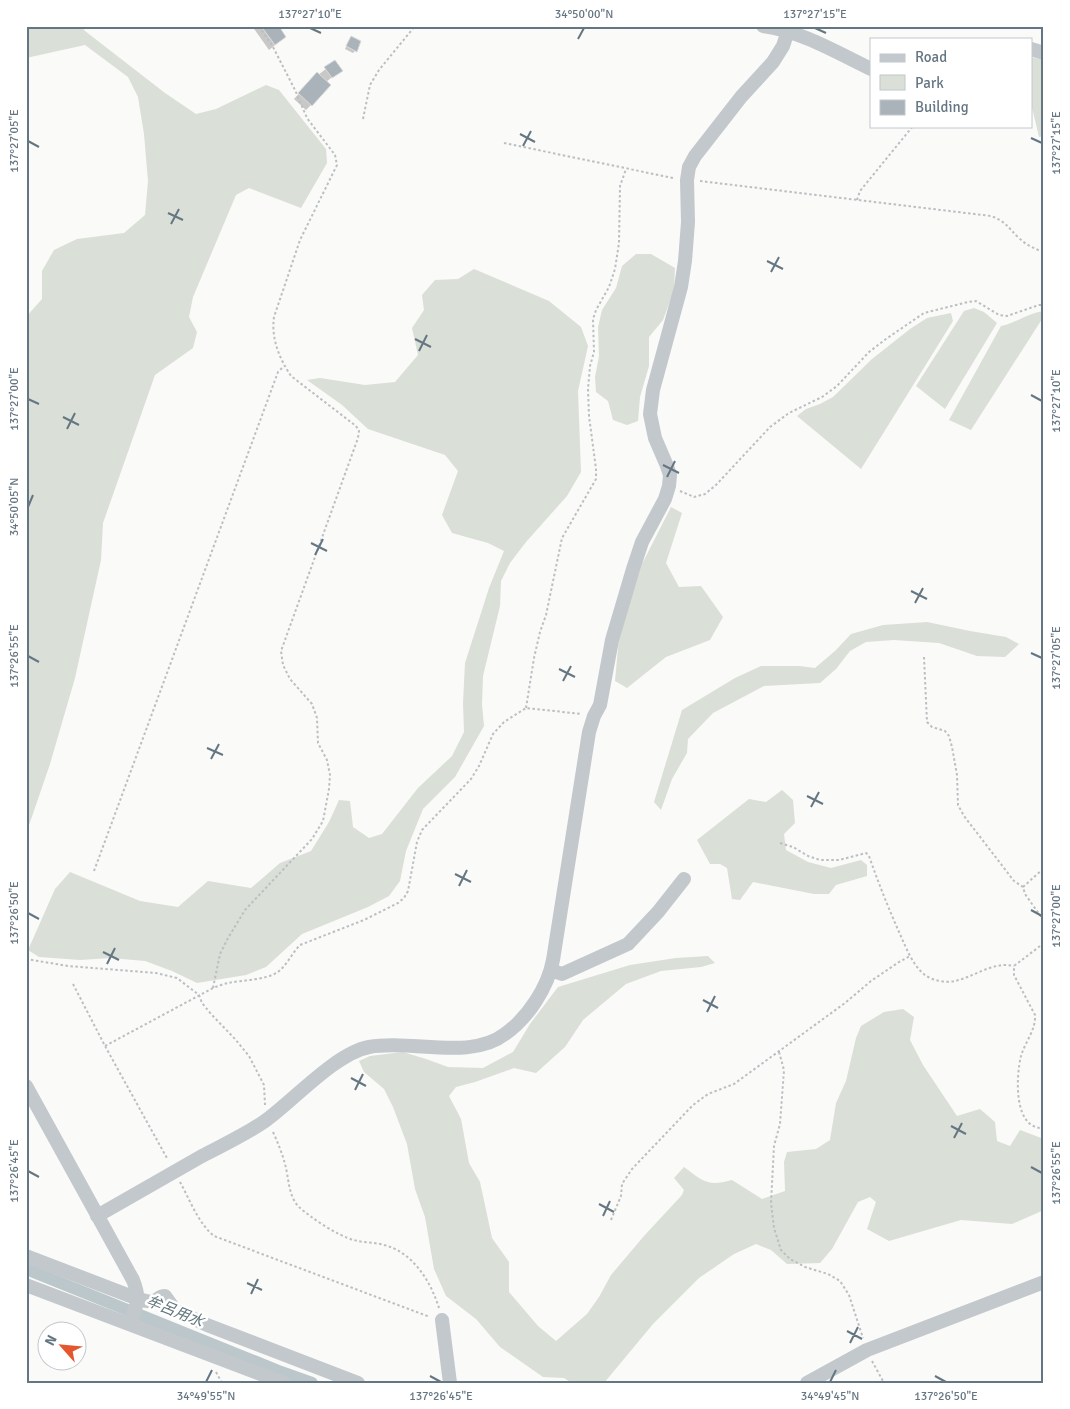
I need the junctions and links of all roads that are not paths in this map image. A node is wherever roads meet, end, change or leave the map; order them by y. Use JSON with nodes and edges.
{"nodes":[{"id":1,"x":763,"y":26,"type":"edge"},
{"id":2,"x":788,"y":31,"type":"junction"},
{"id":3,"x":1032,"y":49,"type":"edge"},
{"id":4,"x":1044,"y":53,"type":"edge"},
{"id":5,"x":870,"y":68,"type":"edge"},
{"id":6,"x":684,"y":879,"type":"dead end"},
{"id":7,"x":551,"y":970,"type":"junction"},
{"id":8,"x":26,"y":1086,"type":"edge"},
{"id":9,"x":98,"y":1216,"type":"junction"},
{"id":10,"x":26,"y":1256,"type":"edge"},
{"id":11,"x":1044,"y":1282,"type":"edge"},
{"id":12,"x":26,"y":1285,"type":"edge"},
{"id":13,"x":134,"y":1312,"type":"junction"},
{"id":14,"x":442,"y":1320,"type":"road end"},
{"id":15,"x":284,"y":1383,"type":"edge"},
{"id":16,"x":358,"y":1383,"type":"edge"},
{"id":17,"x":450,"y":1383,"type":"edge"},
{"id":18,"x":807,"y":1383,"type":"edge"}],
"edges":[{"from":1,"to":2,"type":"street"},
{"from":2,"to":5,"type":"street"},
{"from":2,"to":7,"type":"street"},
{"from":3,"to":4,"type":"street"},
{"from":6,"to":7,"type":"street"},
{"from":7,"to":9,"type":"street"},
{"from":8,"to":9,"type":"street"},
{"from":9,"to":13,"type":"street"},
{"from":10,"to":13,"type":"street"},
{"from":11,"to":18,"type":"street"},
{"from":12,"to":13,"type":"street"},
{"from":13,"to":15,"type":"street"},
{"from":13,"to":16,"type":"street"},
{"from":14,"to":17,"type":"street"}]}
